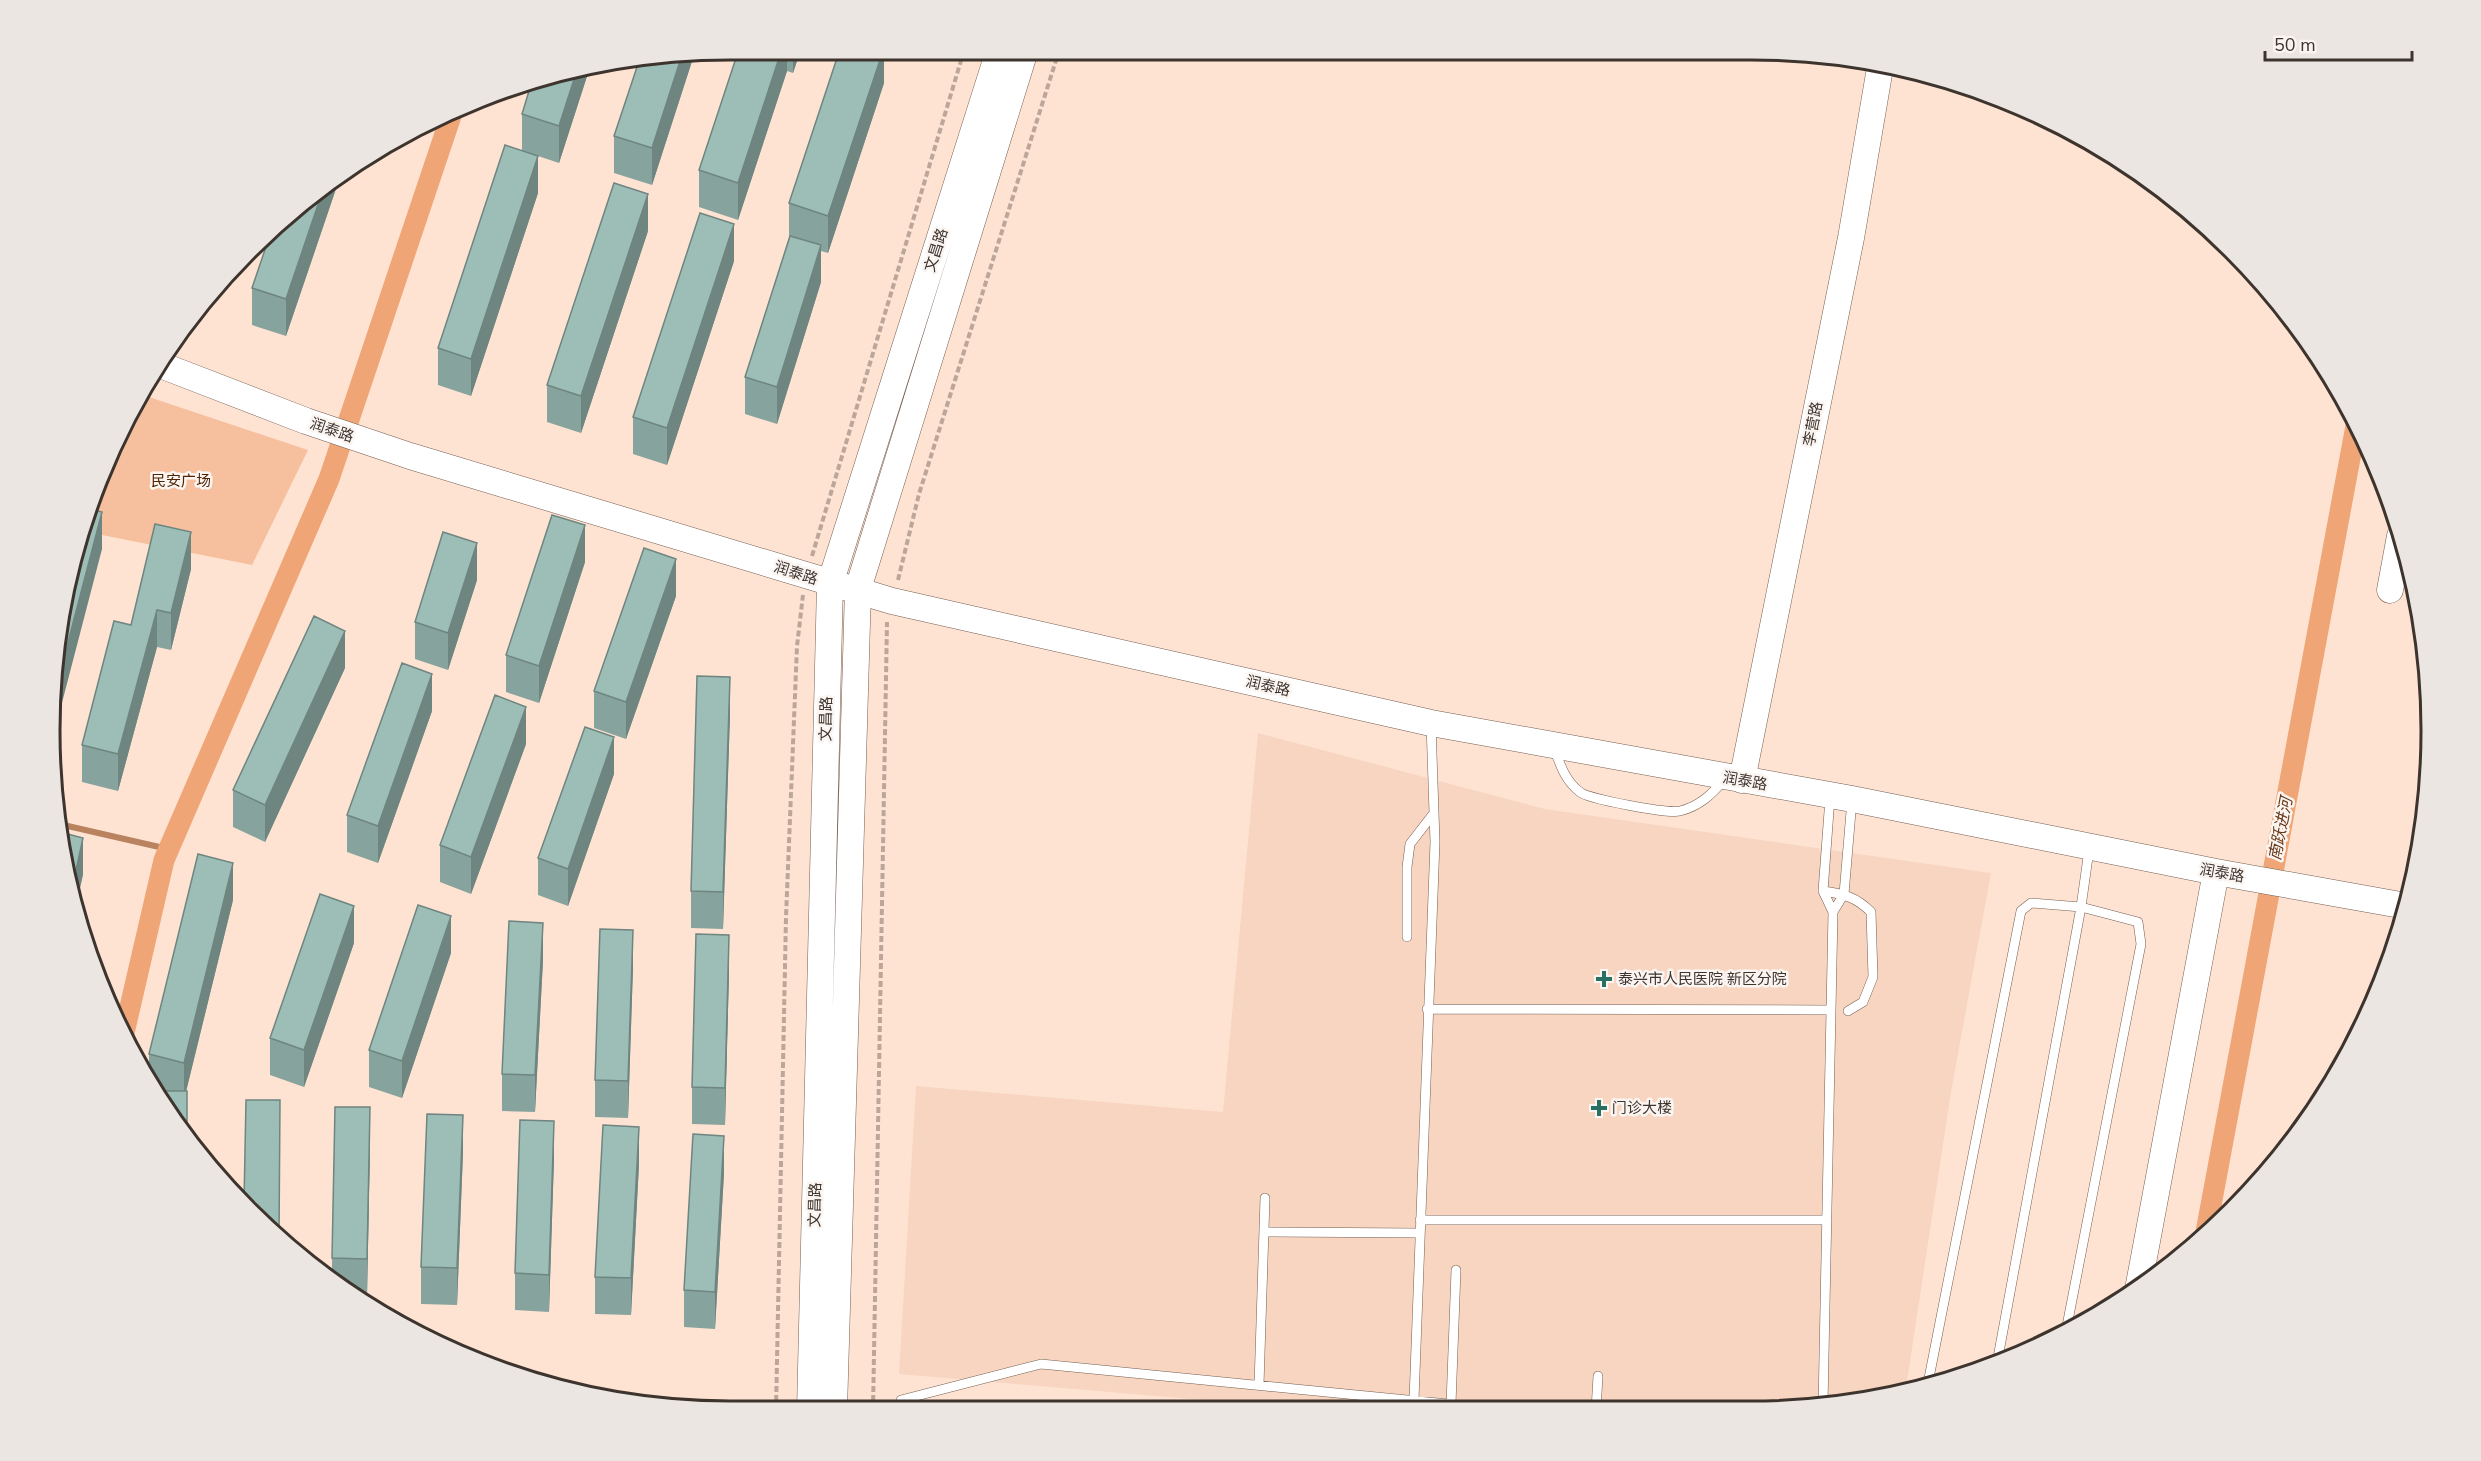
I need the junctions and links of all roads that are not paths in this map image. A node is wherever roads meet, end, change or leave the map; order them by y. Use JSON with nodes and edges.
{"nodes":[{"id":1,"x":996,"y":60,"type":"edge"},
{"id":2,"x":1022,"y":60,"type":"edge"},
{"id":3,"x":1879,"y":73,"type":"edge"},
{"id":4,"x":167,"y":368,"type":"edge"},
{"id":5,"x":2397,"y":553,"type":"edge"},
{"id":6,"x":830,"y":584,"type":"junction"},
{"id":7,"x":858,"y":589,"type":"junction"},
{"id":8,"x":2390,"y":590,"type":"dead end"},
{"id":9,"x":1431,"y":723,"type":"junction"},
{"id":10,"x":1554,"y":746,"type":"junction"},
{"id":11,"x":1734,"y":779,"type":"junction"},
{"id":12,"x":1841,"y":797,"type":"junction"},
{"id":13,"x":1434,"y":813,"type":"junction"},
{"id":14,"x":2089,"y":847,"type":"junction"},
{"id":15,"x":2216,"y":872,"type":"junction"},
{"id":16,"x":1823,"y":891,"type":"junction"},
{"id":17,"x":1844,"y":894,"type":"junction"},
{"id":18,"x":2398,"y":904,"type":"edge"},
{"id":19,"x":2081,"y":907,"type":"junction"},
{"id":20,"x":1833,"y":912,"type":"junction"},
{"id":21,"x":1407,"y":937,"type":"dead end"},
{"id":22,"x":1427,"y":1009,"type":"junction"},
{"id":23,"x":1831,"y":1010,"type":"junction"},
{"id":24,"x":1848,"y":1011,"type":"dead end"},
{"id":25,"x":1265,"y":1198,"type":"dead end"},
{"id":26,"x":1420,"y":1220,"type":"junction"},
{"id":27,"x":1827,"y":1220,"type":"junction"},
{"id":28,"x":1264,"y":1232,"type":"junction"},
{"id":29,"x":1419,"y":1233,"type":"junction"},
{"id":30,"x":1456,"y":1270,"type":"dead end"},
{"id":31,"x":2141,"y":1275,"type":"edge"},
{"id":32,"x":2068,"y":1321,"type":"edge"},
{"id":33,"x":1999,"y":1353,"type":"edge"},
{"id":34,"x":1598,"y":1376,"type":"dead end"},
{"id":35,"x":1929,"y":1376,"type":"edge"},
{"id":36,"x":1259,"y":1385,"type":"junction"},
{"id":37,"x":1823,"y":1397,"type":"edge"},
{"id":38,"x":901,"y":1400,"type":"dead end"},
{"id":39,"x":1414,"y":1400,"type":"junction"},
{"id":40,"x":810,"y":1401,"type":"edge"},
{"id":41,"x":834,"y":1401,"type":"edge"},
{"id":42,"x":1423,"y":1401,"type":"edge"},
{"id":43,"x":1451,"y":1401,"type":"edge"},
{"id":44,"x":1597,"y":1401,"type":"edge"}],
"edges":[{"from":1,"to":6,"type":"street","name":"文昌路"},
{"from":2,"to":7,"type":"street","name":"文昌路"},
{"from":3,"to":11,"type":"street","name":"李营路"},
{"from":4,"to":6,"type":"street","name":"润泰路"},
{"from":5,"to":8,"type":"street"},
{"from":6,"to":7,"type":"street","name":"润泰路"},
{"from":6,"to":40,"type":"street","name":"文昌路"},
{"from":7,"to":9,"type":"street","name":"润泰路"},
{"from":7,"to":41,"type":"street","name":"文昌路"},
{"from":9,"to":10,"type":"street","name":"润泰路"},
{"from":9,"to":13,"type":"lane"},
{"from":10,"to":11,"type":"street","name":"润泰路"},
{"from":10,"to":11,"type":"lane"},
{"from":11,"to":12,"type":"street","name":"润泰路"},
{"from":12,"to":14,"type":"street","name":"润泰路"},
{"from":12,"to":16,"type":"lane"},
{"from":12,"to":17,"type":"lane"},
{"from":13,"to":21,"type":"lane"},
{"from":13,"to":22,"type":"lane"},
{"from":14,"to":15,"type":"street","name":"润泰路"},
{"from":14,"to":19,"type":"lane"},
{"from":15,"to":18,"type":"street","name":"润泰路"},
{"from":15,"to":31,"type":"street"},
{"from":16,"to":17,"type":"lane"},
{"from":16,"to":20,"type":"lane"},
{"from":17,"to":20,"type":"lane"},
{"from":17,"to":24,"type":"lane"},
{"from":19,"to":32,"type":"lane"},
{"from":19,"to":33,"type":"lane"},
{"from":19,"to":35,"type":"lane"},
{"from":20,"to":23,"type":"lane"},
{"from":22,"to":23,"type":"lane"},
{"from":22,"to":26,"type":"lane"},
{"from":23,"to":27,"type":"lane"},
{"from":25,"to":28,"type":"lane"},
{"from":26,"to":27,"type":"lane"},
{"from":26,"to":29,"type":"lane"},
{"from":27,"to":37,"type":"lane"},
{"from":28,"to":29,"type":"lane"},
{"from":28,"to":36,"type":"lane"},
{"from":29,"to":39,"type":"lane"},
{"from":30,"to":43,"type":"lane"},
{"from":34,"to":44,"type":"lane"},
{"from":36,"to":38,"type":"lane"},
{"from":36,"to":39,"type":"lane"},
{"from":39,"to":42,"type":"lane"}]}
